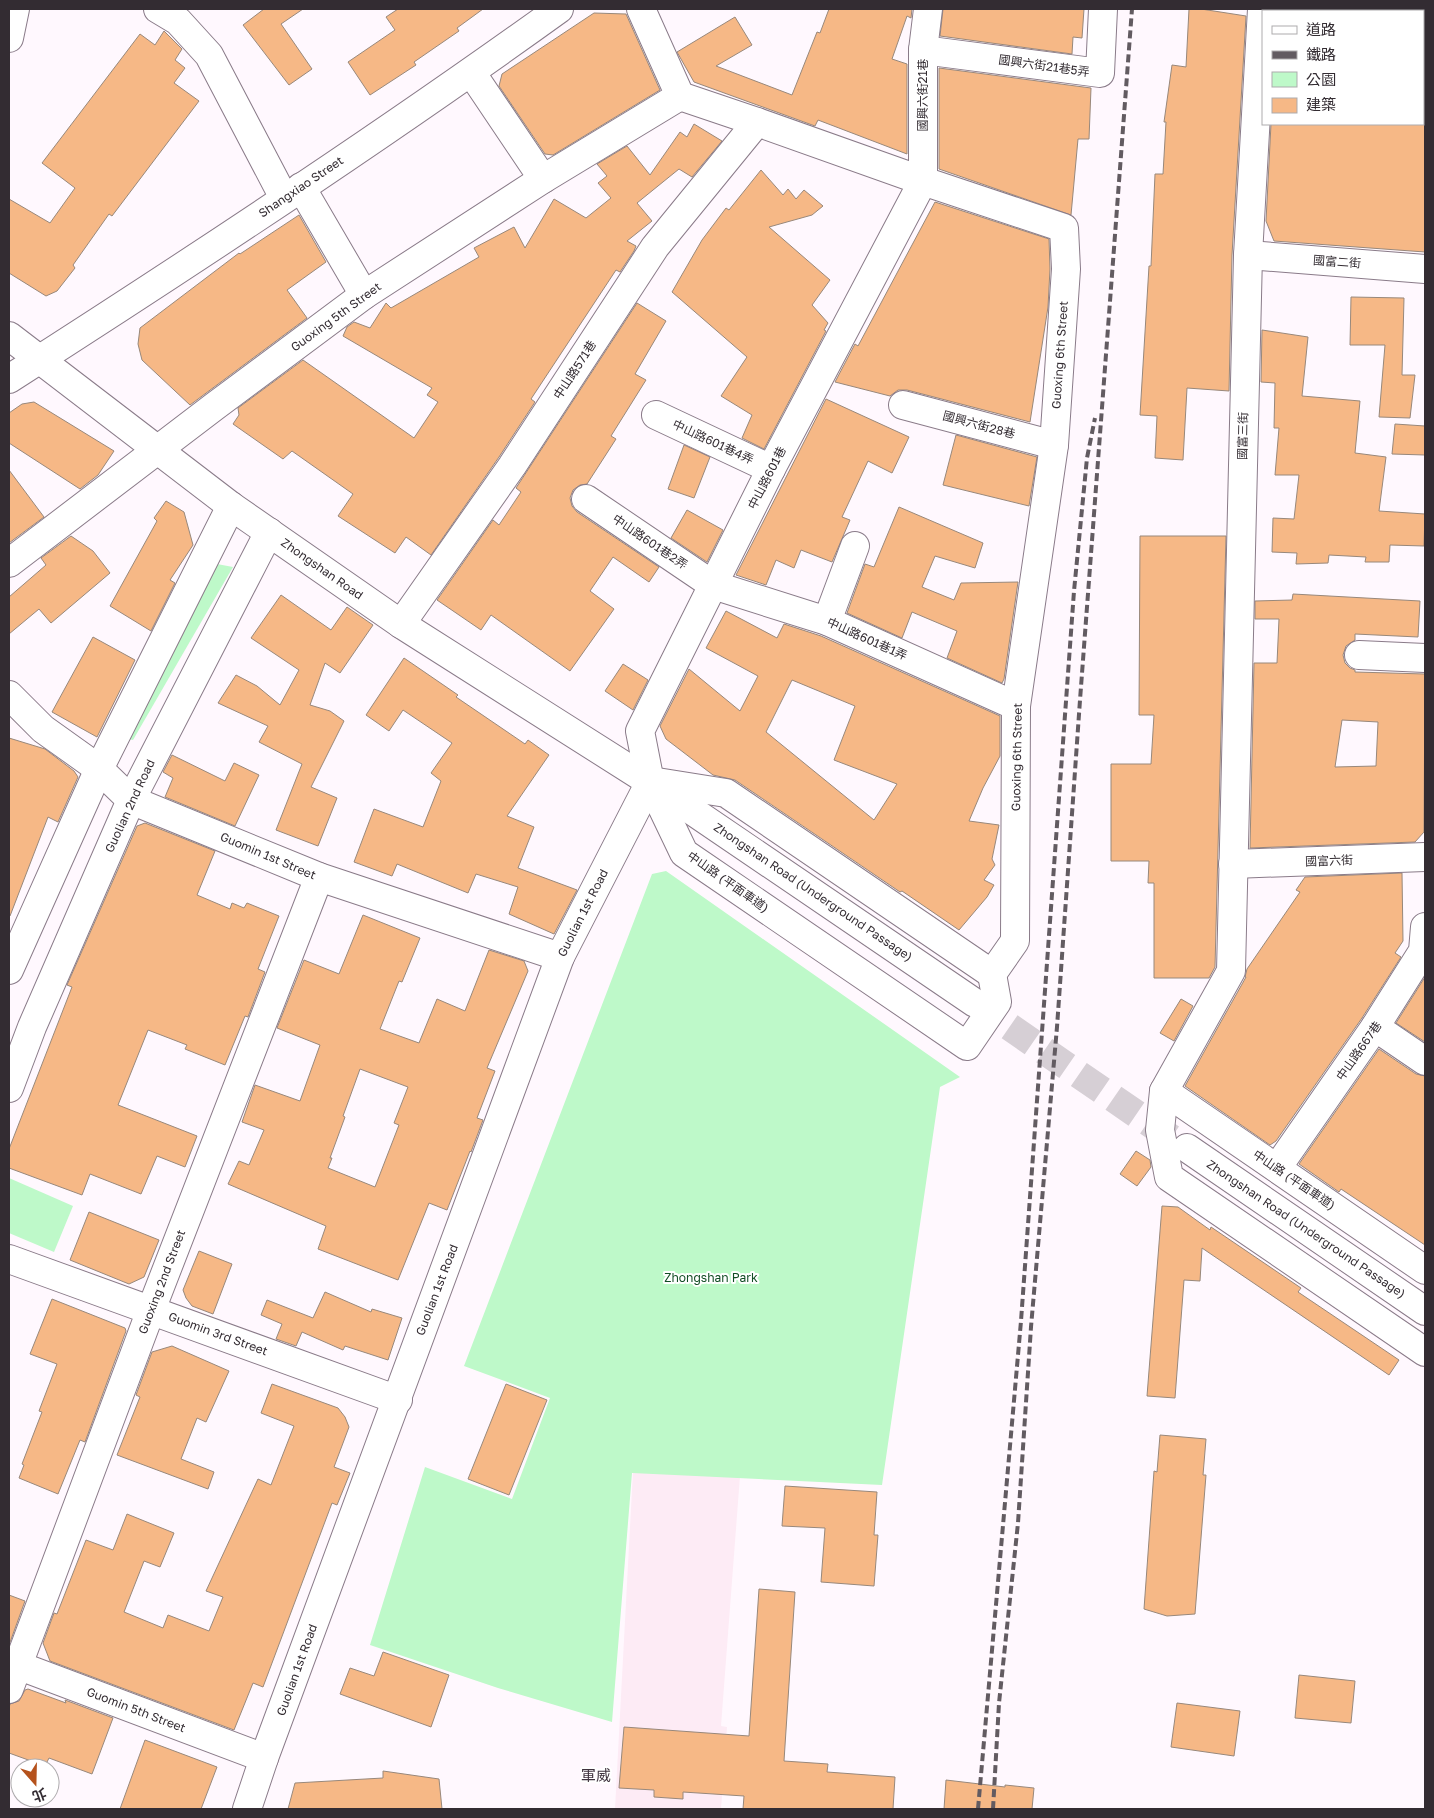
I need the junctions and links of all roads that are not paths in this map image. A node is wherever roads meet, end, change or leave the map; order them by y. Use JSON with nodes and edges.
{"nodes":[{"id":1,"x":15,"y":9,"type":"edge"},
{"id":2,"x":158,"y":9,"type":"edge"},
{"id":3,"x":559,"y":9,"type":"edge"},
{"id":4,"x":641,"y":9,"type":"edge"},
{"id":5,"x":928,"y":9,"type":"edge"},
{"id":6,"x":1104,"y":9,"type":"edge"},
{"id":7,"x":1262,"y":9,"type":"edge"},
{"id":8,"x":9,"y":38,"type":"edge"},
{"id":9,"x":923,"y":50,"type":"junction"},
{"id":10,"x":471,"y":72,"type":"junction"},
{"id":11,"x":1261,"y":73,"type":"edge"},
{"id":12,"x":680,"y":96,"type":"junction"},
{"id":13,"x":757,"y":122,"type":"junction"},
{"id":14,"x":543,"y":179,"type":"junction"},
{"id":15,"x":923,"y":181,"type":"junction"},
{"id":16,"x":292,"y":193,"type":"junction"},
{"id":17,"x":1248,"y":255,"type":"junction"},
{"id":18,"x":1425,"y":269,"type":"edge"},
{"id":19,"x":364,"y":295,"type":"junction"},
{"id":20,"x":9,"y":336,"type":"edge"},
{"id":21,"x":39,"y":360,"type":"junction"},
{"id":22,"x":9,"y":368,"type":"edge"},
{"id":23,"x":9,"y":379,"type":"edge"},
{"id":24,"x":903,"y":405,"type":"dead end"},
{"id":25,"x":656,"y":415,"type":"dead end"},
{"id":26,"x":1054,"y":445,"type":"junction"},
{"id":27,"x":159,"y":450,"type":"junction"},
{"id":28,"x":771,"y":469,"type":"junction"},
{"id":29,"x":586,"y":499,"type":"dead end"},
{"id":30,"x":232,"y":506,"type":"junction"},
{"id":31,"x":269,"y":532,"type":"junction"},
{"id":32,"x":855,"y":546,"type":"dead end"},
{"id":33,"x":9,"y":563,"type":"edge"},
{"id":34,"x":713,"y":585,"type":"junction"},
{"id":35,"x":827,"y":621,"type":"junction"},
{"id":36,"x":401,"y":624,"type":"junction"},
{"id":37,"x":1359,"y":655,"type":"dead end"},
{"id":38,"x":1425,"y":658,"type":"edge"},
{"id":39,"x":9,"y":695,"type":"edge"},
{"id":40,"x":1016,"y":706,"type":"junction"},
{"id":41,"x":99,"y":769,"type":"junction"},
{"id":42,"x":650,"y":782,"type":"junction"},
{"id":43,"x":131,"y":800,"type":"junction"},
{"id":44,"x":1425,"y":857,"type":"edge"},
{"id":45,"x":1233,"y":864,"type":"junction"},
{"id":46,"x":319,"y":878,"type":"junction"},
{"id":47,"x":1425,"y":927,"type":"edge"},
{"id":48,"x":560,"y":957,"type":"junction"},
{"id":49,"x":9,"y":970,"type":"edge"},
{"id":50,"x":992,"y":974,"type":"junction"},
{"id":51,"x":975,"y":1003,"type":"tunnel mouth"},
{"id":52,"x":20,"y":1024,"type":"edge"},
{"id":53,"x":1376,"y":1028,"type":"junction"},
{"id":54,"x":1425,"y":1061,"type":"edge"},
{"id":55,"x":9,"y":1088,"type":"edge"},
{"id":56,"x":1164,"y":1091,"type":"junction"},
{"id":57,"x":1187,"y":1148,"type":"tunnel mouth"},
{"id":58,"x":1277,"y":1168,"type":"junction"},
{"id":59,"x":9,"y":1259,"type":"edge"},
{"id":60,"x":1425,"y":1270,"type":"edge"},
{"id":61,"x":151,"y":1310,"type":"junction"},
{"id":62,"x":1425,"y":1311,"type":"edge"},
{"id":63,"x":1425,"y":1352,"type":"edge"},
{"id":64,"x":398,"y":1400,"type":"junction"},
{"id":65,"x":12,"y":1672,"type":"edge"},
{"id":66,"x":264,"y":1758,"type":"junction"},
{"id":67,"x":247,"y":1809,"type":"edge"}],
"edges":[{"from":1,"to":8,"type":"street"},
{"from":2,"to":16,"type":"street"},
{"from":3,"to":10,"type":"street","name":"Shangxiao Street"},
{"from":4,"to":12,"type":"street"},
{"from":5,"to":9,"type":"street","name":"國興六街21巷"},
{"from":6,"to":9,"type":"street","name":"國興六街21巷5弄"},
{"from":7,"to":11,"type":"street","name":"國富三街"},
{"from":9,"to":15,"type":"street","name":"國興六街21巷"},
{"from":10,"to":14,"type":"street"},
{"from":10,"to":16,"type":"street","name":"Shangxiao Street"},
{"from":11,"to":17,"type":"street","name":"國富三街"},
{"from":12,"to":13,"type":"street","name":"Guoxing 6th Street"},
{"from":12,"to":14,"type":"street","name":"Guoxing 5th Street"},
{"from":13,"to":15,"type":"street","name":"Guoxing 6th Street"},
{"from":13,"to":36,"type":"street","name":"中山路571巷"},
{"from":14,"to":19,"type":"street","name":"Guoxing 5th Street"},
{"from":15,"to":26,"type":"street","name":"Guoxing 6th Street"},
{"from":15,"to":28,"type":"street","name":"中山路601巷"},
{"from":16,"to":19,"type":"street"},
{"from":16,"to":21,"type":"street","name":"Shangxiao Street"},
{"from":17,"to":18,"type":"street","name":"國富二街"},
{"from":17,"to":45,"type":"street","name":"國富三街"},
{"from":19,"to":27,"type":"street","name":"Guoxing 5th Street"},
{"from":20,"to":21,"type":"street","name":"Zhongshan Road"},
{"from":21,"to":22,"type":"street"},
{"from":21,"to":23,"type":"street","name":"Shangxiao Street"},
{"from":21,"to":27,"type":"street","name":"Zhongshan Road"},
{"from":24,"to":26,"type":"street","name":"國興六街28巷"},
{"from":25,"to":28,"type":"street","name":"中山路601巷4弄"},
{"from":26,"to":40,"type":"street","name":"Guoxing 6th Street"},
{"from":27,"to":30,"type":"street","name":"Zhongshan Road"},
{"from":27,"to":33,"type":"street","name":"Guoxing 5th Street"},
{"from":28,"to":34,"type":"street","name":"中山路601巷"},
{"from":29,"to":34,"type":"street","name":"中山路601巷2弄"},
{"from":30,"to":31,"type":"street","name":"Zhongshan Road"},
{"from":30,"to":41,"type":"street"},
{"from":31,"to":36,"type":"street","name":"Zhongshan Road"},
{"from":31,"to":43,"type":"street","name":"Guolian 2nd Road"},
{"from":32,"to":35,"type":"street"},
{"from":34,"to":35,"type":"street","name":"中山路601巷1弄"},
{"from":34,"to":42,"type":"street","name":"中山路601巷"},
{"from":35,"to":40,"type":"street","name":"中山路601巷1弄"},
{"from":36,"to":42,"type":"street","name":"Zhongshan Road"},
{"from":37,"to":38,"type":"street"},
{"from":39,"to":41,"type":"street","name":"Guomin 1st Street"},
{"from":40,"to":50,"type":"street","name":"Guoxing 6th Street"},
{"from":41,"to":43,"type":"street","name":"Guomin 1st Street"},
{"from":41,"to":49,"type":"street"},
{"from":42,"to":48,"type":"street","name":"Guolian 1st Road"},
{"from":42,"to":50,"type":"street"},
{"from":42,"to":50,"type":"street","name":"中山路 (平面車道)"},
{"from":42,"to":51,"type":"street","name":"Zhongshan Road (Underground Passage)"},
{"from":43,"to":46,"type":"street","name":"Guomin 1st Street"},
{"from":43,"to":52,"type":"street","name":"Guolian 2nd Road"},
{"from":44,"to":45,"type":"street","name":"國富六街"},
{"from":45,"to":56,"type":"street","name":"國富三街"},
{"from":46,"to":48,"type":"street","name":"Guomin 1st Street"},
{"from":46,"to":61,"type":"street","name":"Guoxing 2nd Street"},
{"from":47,"to":53,"type":"street","name":"中山路667巷"},
{"from":48,"to":64,"type":"street","name":"Guolian 1st Road"},
{"from":52,"to":55,"type":"street","name":"Guolian 2nd Road"},
{"from":53,"to":54,"type":"street"},
{"from":53,"to":58,"type":"street","name":"中山路667巷"},
{"from":56,"to":58,"type":"street","name":"中山路 (平面車道)"},
{"from":56,"to":63,"type":"street"},
{"from":57,"to":62,"type":"street","name":"Zhongshan Road (Underground Passage)"},
{"from":58,"to":60,"type":"street","name":"中山路 (平面車道)"},
{"from":59,"to":61,"type":"street","name":"Guomin 3rd Street"},
{"from":61,"to":64,"type":"street","name":"Guomin 3rd Street"},
{"from":61,"to":65,"type":"street","name":"Guoxing 2nd Street"},
{"from":64,"to":66,"type":"street","name":"Guolian 1st Road"},
{"from":65,"to":66,"type":"street","name":"Guomin 5th Street"},
{"from":66,"to":67,"type":"street","name":"Guolian 1st Road"}]}
